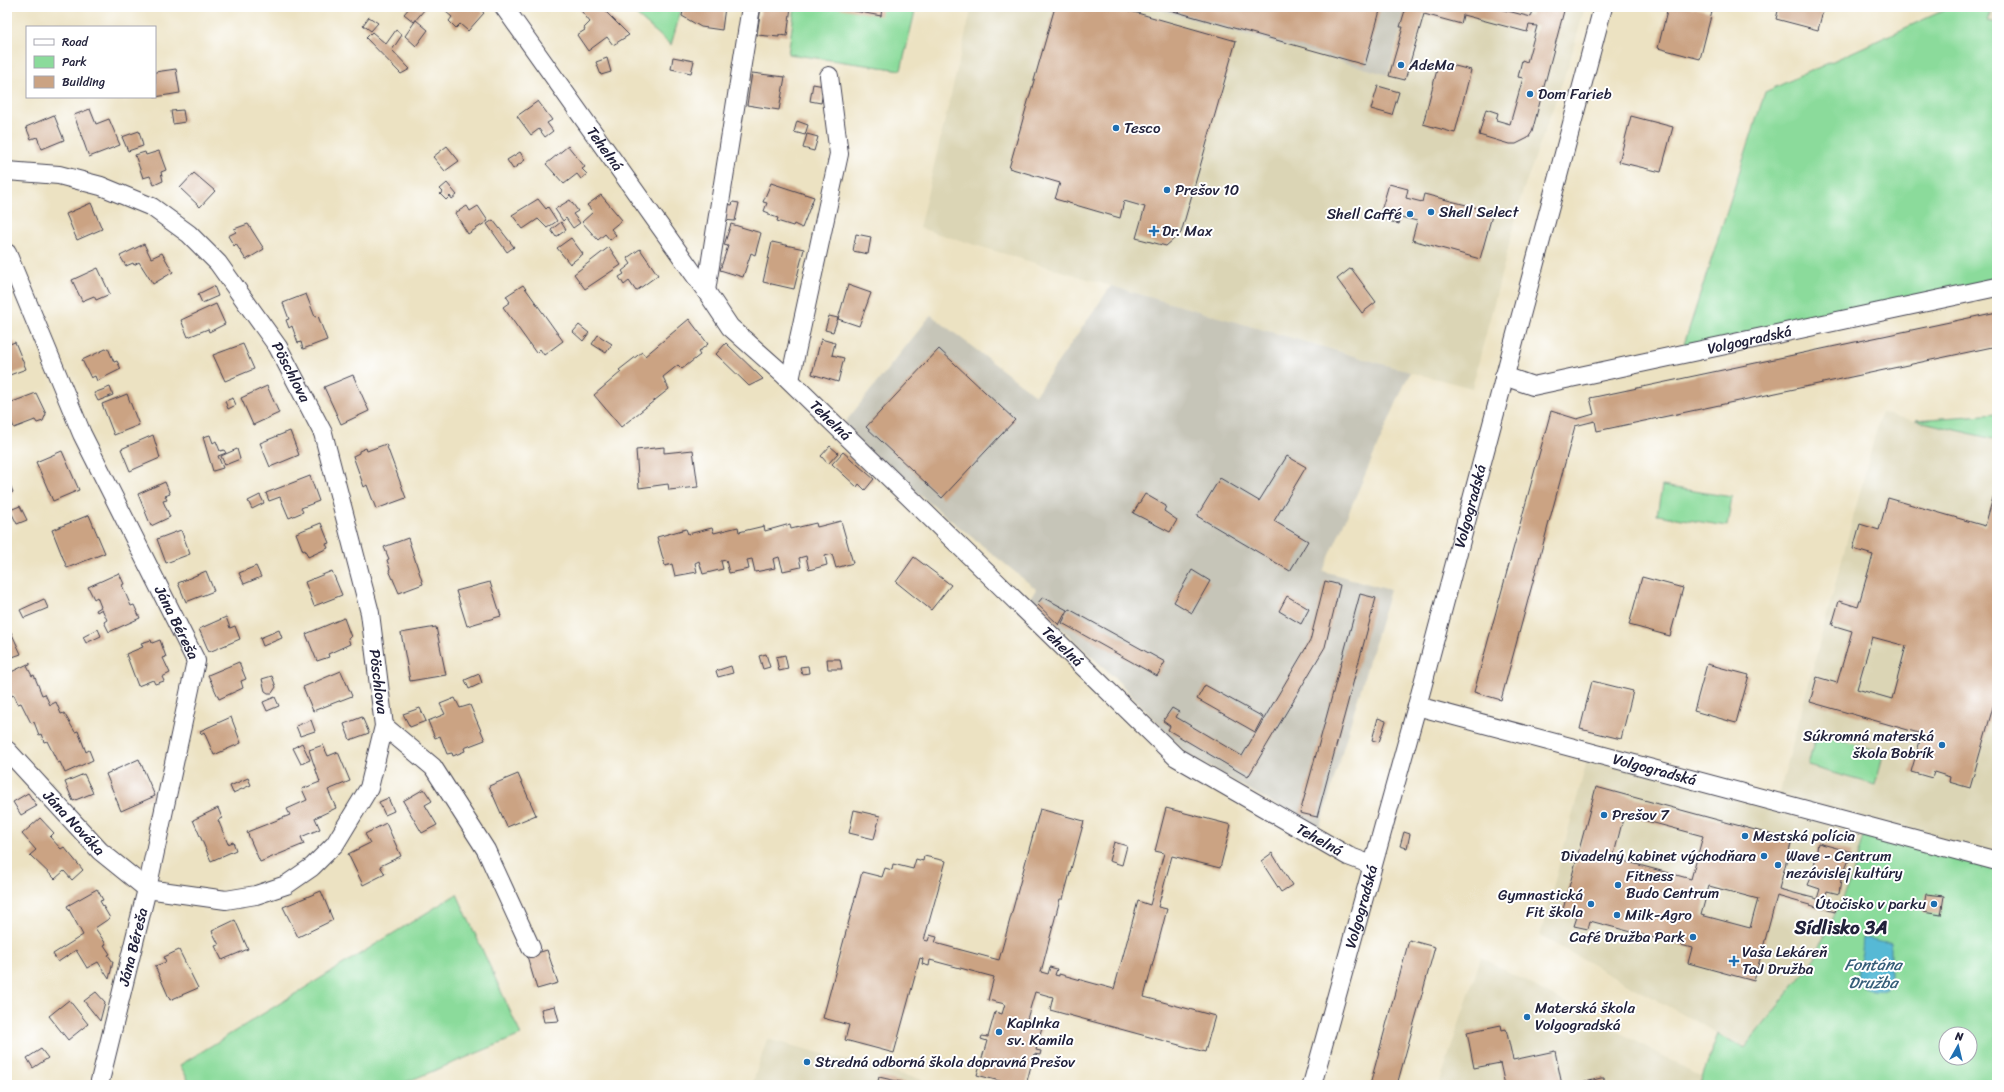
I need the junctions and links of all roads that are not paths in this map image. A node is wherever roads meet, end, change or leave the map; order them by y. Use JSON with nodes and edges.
{"nodes":[{"id":1,"x":504,"y":7,"type":"edge"},
{"id":2,"x":751,"y":7,"type":"edge"},
{"id":3,"x":1603,"y":7,"type":"edge"},
{"id":4,"x":829,"y":76,"type":"dead end"},
{"id":5,"x":7,"y":170,"type":"edge"},
{"id":6,"x":7,"y":254,"type":"edge"},
{"id":7,"x":1997,"y":287,"type":"edge"},
{"id":8,"x":706,"y":291,"type":"junction"},
{"id":9,"x":1504,"y":376,"type":"junction"},
{"id":10,"x":790,"y":380,"type":"junction"},
{"id":11,"x":1417,"y":706,"type":"junction"},
{"id":12,"x":384,"y":726,"type":"junction"},
{"id":13,"x":7,"y":750,"type":"edge"},
{"id":14,"x":1997,"y":861,"type":"edge"},
{"id":15,"x":1372,"y":865,"type":"junction"},
{"id":16,"x":147,"y":889,"type":"junction"},
{"id":17,"x":531,"y":948,"type":"dead end"},
{"id":18,"x":99,"y":1085,"type":"edge"},
{"id":19,"x":1312,"y":1085,"type":"edge"}],
"edges":[{"from":1,"to":8,"type":"street","name":"Tehelná"},
{"from":2,"to":8,"type":"street"},
{"from":3,"to":9,"type":"street","name":"Volgogradská"},
{"from":4,"to":10,"type":"street"},
{"from":5,"to":12,"type":"street","name":"Pöschlova"},
{"from":6,"to":16,"type":"street","name":"Jána Béreša"},
{"from":7,"to":9,"type":"street","name":"Volgogradská"},
{"from":8,"to":10,"type":"street","name":"Tehelná"},
{"from":9,"to":11,"type":"street","name":"Volgogradská"},
{"from":10,"to":15,"type":"street","name":"Tehelná"},
{"from":11,"to":14,"type":"street","name":"Volgogradská"},
{"from":11,"to":15,"type":"street","name":"Volgogradská"},
{"from":12,"to":16,"type":"street","name":"Pöschlova"},
{"from":12,"to":17,"type":"street","name":"Pöschlova"},
{"from":13,"to":16,"type":"street","name":"Jána Nováka"},
{"from":15,"to":19,"type":"street","name":"Volgogradská"},
{"from":16,"to":18,"type":"street","name":"Jána Béreša"}]}
